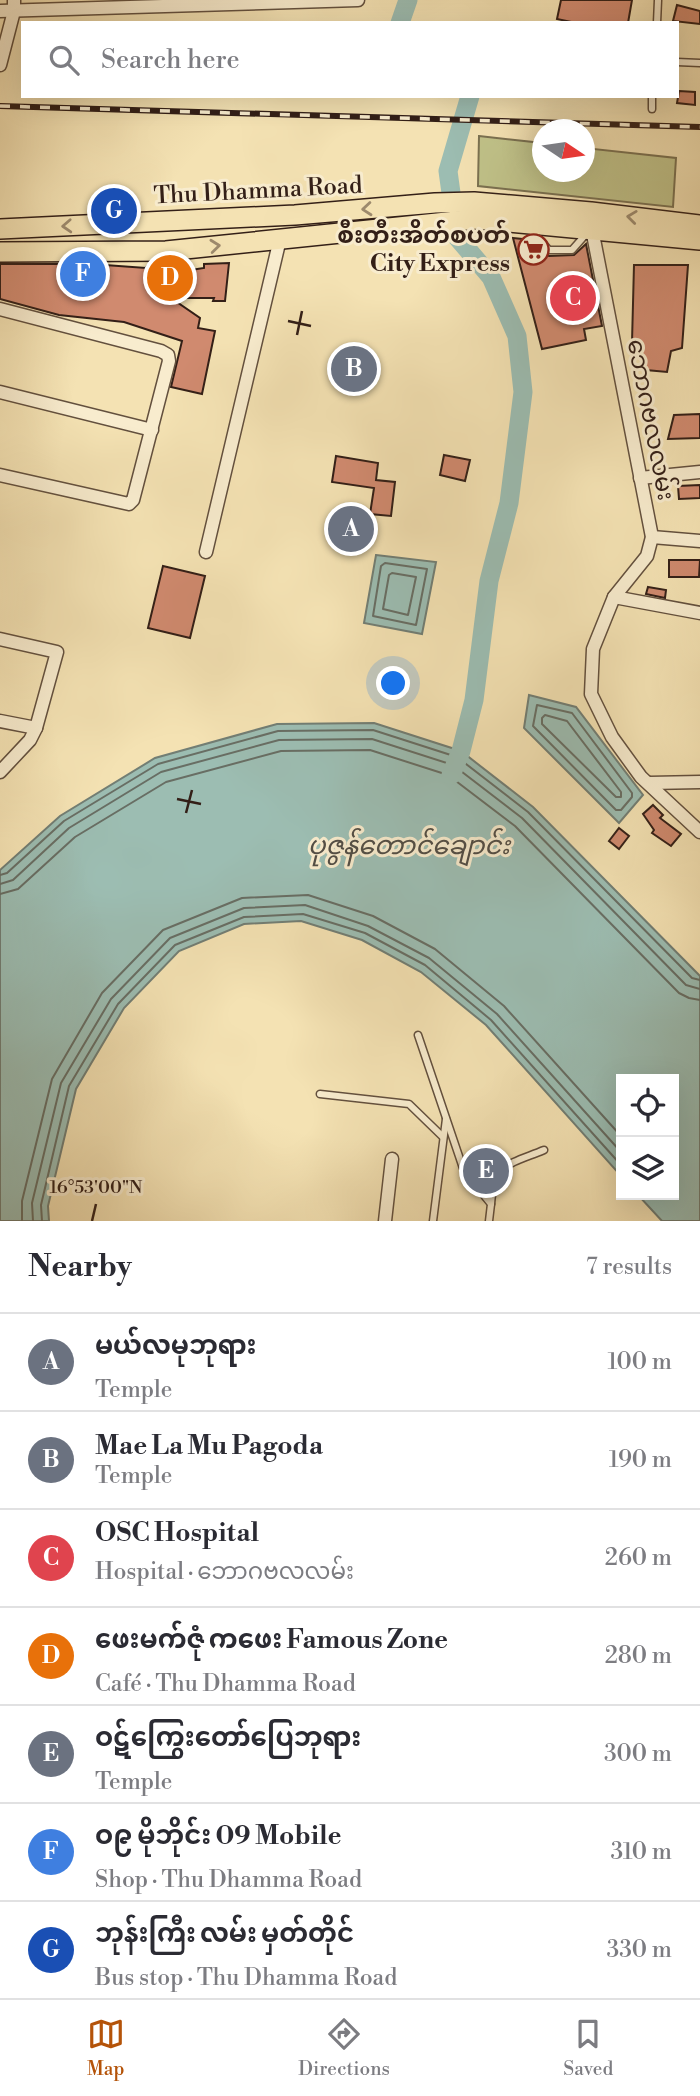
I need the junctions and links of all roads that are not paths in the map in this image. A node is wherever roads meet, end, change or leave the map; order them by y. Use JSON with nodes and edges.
{"nodes":[{"id":1,"x":358,"y":0,"type":"edge"},
{"id":2,"x":659,"y":0,"type":"edge"},
{"id":3,"x":266,"y":2,"type":"edge"},
{"id":4,"x":192,"y":3,"type":"edge"},
{"id":5,"x":116,"y":4,"type":"edge"},
{"id":6,"x":9,"y":7,"type":"edge"},
{"id":7,"x":656,"y":21,"type":"edge"},
{"id":8,"x":679,"y":62,"type":"edge"},
{"id":9,"x":700,"y":62,"type":"edge"},
{"id":10,"x":0,"y":65,"type":"edge"},
{"id":11,"x":652,"y":98,"type":"edge"},
{"id":12,"x":652,"y":109,"type":"dead end"},
{"id":13,"x":437,"y":212,"type":"junction"},
{"id":14,"x":591,"y":220,"type":"junction"},
{"id":15,"x":0,"y":229,"type":"edge"},
{"id":16,"x":696,"y":232,"type":"edge"},
{"id":17,"x":280,"y":239,"type":"junction"},
{"id":18,"x":0,"y":252,"type":"edge"},
{"id":19,"x":0,"y":309,"type":"edge"},
{"id":20,"x":0,"y":392,"type":"edge"},
{"id":21,"x":152,"y":430,"type":"junction"},
{"id":22,"x":700,"y":472,"type":"edge"},
{"id":23,"x":0,"y":475,"type":"edge"},
{"id":24,"x":640,"y":478,"type":"junction"},
{"id":25,"x":652,"y":537,"type":"junction"},
{"id":26,"x":700,"y":541,"type":"edge"},
{"id":27,"x":206,"y":552,"type":"dead end"},
{"id":28,"x":614,"y":597,"type":"junction"},
{"id":29,"x":700,"y":613,"type":"edge"},
{"id":30,"x":0,"y":639,"type":"edge"},
{"id":31,"x":0,"y":721,"type":"edge"},
{"id":32,"x":36,"y":728,"type":"junction"},
{"id":33,"x":0,"y":772,"type":"edge"},
{"id":34,"x":700,"y":782,"type":"edge"},
{"id":35,"x":650,"y":783,"type":"junction"},
{"id":36,"x":700,"y":832,"type":"edge"},
{"id":37,"x":418,"y":1034,"type":"dead end"},
{"id":38,"x":320,"y":1094,"type":"dead end"},
{"id":39,"x":446,"y":1117,"type":"junction"},
{"id":40,"x":443,"y":1137,"type":"junction"},
{"id":41,"x":544,"y":1150,"type":"dead end"},
{"id":42,"x":392,"y":1159,"type":"dead end"},
{"id":43,"x":491,"y":1204,"type":"junction"},
{"id":44,"x":385,"y":1221,"type":"edge"},
{"id":45,"x":433,"y":1221,"type":"edge"},
{"id":46,"x":489,"y":1221,"type":"edge"}],
"edges":[{"from":1,"to":3,"type":"street"},
{"from":2,"to":7,"type":"lane"},
{"from":3,"to":4,"type":"street"},
{"from":4,"to":5,"type":"street"},
{"from":5,"to":6,"type":"street"},
{"from":6,"to":10,"type":"street"},
{"from":8,"to":9,"type":"lane"},
{"from":11,"to":12,"type":"lane"},
{"from":13,"to":14,"type":"main road"},
{"from":13,"to":15,"type":"main road","name":"Thu Dhamma Road","one_way":true},
{"from":13,"to":17,"type":"main road","name":"Thu Dhamma Road"},
{"from":14,"to":16,"type":"main road"},
{"from":14,"to":24,"type":"street","name":"ဘောဂဗလလမ်း"},
{"from":18,"to":17,"type":"main road","name":"Thu Dhamma Road","one_way":true},
{"from":17,"to":27,"type":"street"},
{"from":19,"to":21,"type":"street"},
{"from":20,"to":21,"type":"street"},
{"from":21,"to":23,"type":"street"},
{"from":22,"to":24,"type":"street"},
{"from":24,"to":25,"type":"street","name":"ဘောဂဗလလမ်း"},
{"from":25,"to":26,"type":"street"},
{"from":25,"to":28,"type":"street","name":"ဘောဂဗလလမ်း"},
{"from":28,"to":29,"type":"street"},
{"from":28,"to":35,"type":"street","name":"ဘောဂဗလလမ်း"},
{"from":30,"to":32,"type":"street"},
{"from":31,"to":32,"type":"street"},
{"from":32,"to":33,"type":"street"},
{"from":34,"to":35,"type":"street"},
{"from":35,"to":36,"type":"street","name":"ဘောဂဗလလမ်း"},
{"from":37,"to":39,"type":"lane"},
{"from":38,"to":40,"type":"lane"},
{"from":39,"to":40,"type":"lane"},
{"from":39,"to":43,"type":"lane"},
{"from":40,"to":45,"type":"lane"},
{"from":41,"to":43,"type":"lane"},
{"from":42,"to":44,"type":"street"},
{"from":43,"to":46,"type":"lane"}]}
